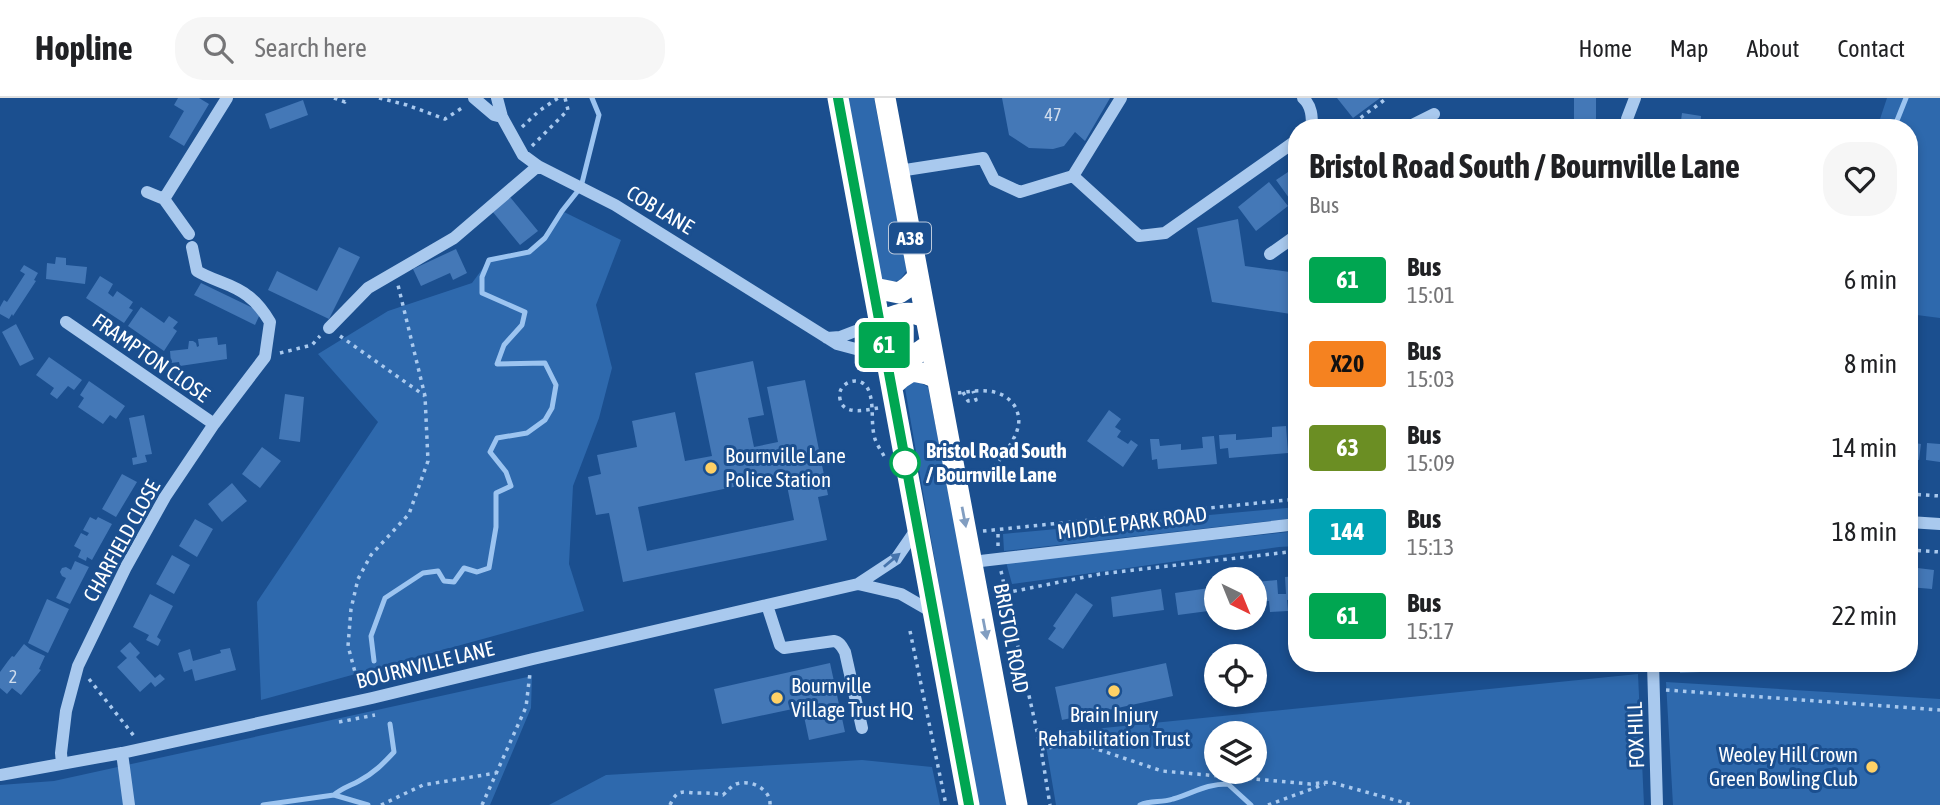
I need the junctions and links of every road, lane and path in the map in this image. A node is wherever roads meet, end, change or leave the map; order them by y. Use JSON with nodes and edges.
{"nodes":[{"id":1,"x":227,"y":98,"type":"edge"},
{"id":2,"x":334,"y":98,"type":"edge"},
{"id":3,"x":348,"y":98,"type":"edge"},
{"id":4,"x":379,"y":98,"type":"edge"},
{"id":5,"x":497,"y":98,"type":"edge"},
{"id":6,"x":558,"y":98,"type":"edge"},
{"id":7,"x":565,"y":98,"type":"edge"},
{"id":8,"x":838,"y":98,"type":"edge"},
{"id":9,"x":884,"y":98,"type":"edge"},
{"id":10,"x":1121,"y":98,"type":"edge"},
{"id":11,"x":1303,"y":98,"type":"edge"},
{"id":12,"x":1387,"y":98,"type":"edge"},
{"id":13,"x":1635,"y":98,"type":"edge"},
{"id":14,"x":475,"y":99,"type":"edge"},
{"id":15,"x":1434,"y":114,"type":"dead end"},
{"id":16,"x":502,"y":117,"type":"junction"},
{"id":17,"x":1312,"y":119,"type":"edge"},
{"id":18,"x":1359,"y":119,"type":"edge"},
{"id":19,"x":1424,"y":119,"type":"edge"},
{"id":20,"x":1627,"y":119,"type":"edge"},
{"id":21,"x":512,"y":136,"type":"junction"},
{"id":22,"x":1288,"y":146,"type":"edge"},
{"id":23,"x":523,"y":155,"type":"junction"},
{"id":24,"x":538,"y":166,"type":"junction"},
{"id":25,"x":899,"y":171,"type":"junction"},
{"id":26,"x":1073,"y":176,"type":"junction"},
{"id":27,"x":147,"y":192,"type":"dead end"},
{"id":28,"x":164,"y":199,"type":"junction"},
{"id":29,"x":1288,"y":241,"type":"edge"},
{"id":30,"x":1270,"y":254,"type":"dead end"},
{"id":31,"x":394,"y":272,"type":"junction"},
{"id":32,"x":917,"y":278,"type":"junction"},
{"id":33,"x":874,"y":288,"type":"junction"},
{"id":34,"x":925,"y":317,"type":"junction"},
{"id":35,"x":879,"y":322,"type":"junction"},
{"id":36,"x":66,"y":323,"type":"dead end"},
{"id":37,"x":329,"y":328,"type":"junction"},
{"id":38,"x":827,"y":338,"type":"junction"},
{"id":39,"x":930,"y":344,"type":"junction"},
{"id":40,"x":265,"y":357,"type":"junction"},
{"id":41,"x":886,"y":357,"type":"junction"},
{"id":42,"x":892,"y":386,"type":"junction"},
{"id":43,"x":942,"y":387,"type":"junction"},
{"id":44,"x":425,"y":396,"type":"junction"},
{"id":45,"x":881,"y":407,"type":"dead end"},
{"id":46,"x":214,"y":424,"type":"junction"},
{"id":47,"x":889,"y":467,"type":"dead end"},
{"id":48,"x":985,"y":479,"type":"dead end"},
{"id":49,"x":1918,"y":495,"type":"edge"},
{"id":50,"x":1940,"y":496,"type":"edge"},
{"id":51,"x":1288,"y":500,"type":"edge"},
{"id":52,"x":1918,"y":523,"type":"edge"},
{"id":53,"x":1940,"y":524,"type":"edge"},
{"id":54,"x":1288,"y":525,"type":"edge"},
{"id":55,"x":918,"y":527,"type":"junction"},
{"id":56,"x":967,"y":532,"type":"junction"},
{"id":57,"x":1918,"y":551,"type":"edge"},
{"id":58,"x":1288,"y":552,"type":"edge"},
{"id":59,"x":1940,"y":552,"type":"edge"},
{"id":60,"x":972,"y":562,"type":"junction"},
{"id":61,"x":858,"y":584,"type":"junction"},
{"id":62,"x":767,"y":605,"type":"junction"},
{"id":63,"x":934,"y":612,"type":"junction"},
{"id":64,"x":910,"y":631,"type":"dead end"},
{"id":65,"x":533,"y":659,"type":"junction"},
{"id":66,"x":78,"y":666,"type":"junction"},
{"id":67,"x":1653,"y":672,"type":"edge"},
{"id":68,"x":359,"y":689,"type":"dead end"},
{"id":69,"x":1654,"y":691,"type":"junction"},
{"id":70,"x":1940,"y":710,"type":"edge"},
{"id":71,"x":862,"y":728,"type":"dead end"},
{"id":72,"x":135,"y":737,"type":"dead end"},
{"id":73,"x":1041,"y":749,"type":"junction"},
{"id":74,"x":122,"y":752,"type":"junction"},
{"id":75,"x":62,"y":764,"type":"junction"},
{"id":76,"x":496,"y":773,"type":"junction"},
{"id":77,"x":0,"y":775,"type":"edge"},
{"id":78,"x":1330,"y":782,"type":"junction"},
{"id":79,"x":383,"y":804,"type":"edge"},
{"id":80,"x":129,"y":805,"type":"edge"},
{"id":81,"x":482,"y":805,"type":"edge"},
{"id":82,"x":670,"y":805,"type":"edge"},
{"id":83,"x":770,"y":805,"type":"edge"},
{"id":84,"x":946,"y":805,"type":"edge"},
{"id":85,"x":969,"y":805,"type":"edge"},
{"id":86,"x":1017,"y":805,"type":"edge"},
{"id":87,"x":1050,"y":805,"type":"edge"},
{"id":88,"x":1268,"y":805,"type":"edge"},
{"id":89,"x":1413,"y":805,"type":"edge"},
{"id":90,"x":1657,"y":805,"type":"edge"}],
"edges":[{"from":1,"to":28,"type":"street"},
{"from":2,"to":3,"type":"path"},
{"from":4,"to":14,"type":"path"},
{"from":5,"to":16,"type":"street","name":"COB LANE"},
{"from":6,"to":21,"type":"path"},
{"from":7,"to":23,"type":"path"},
{"from":8,"to":33,"type":"highway","number":"A38"},
{"from":9,"to":25,"type":"highway","number":"A38"},
{"from":10,"to":26,"type":"street"},
{"from":11,"to":17,"type":"street"},
{"from":12,"to":18,"type":"path"},
{"from":13,"to":20,"type":"street"},
{"from":14,"to":16,"type":"street"},
{"from":15,"to":19,"type":"street"},
{"from":16,"to":21,"type":"street","name":"COB LANE"},
{"from":21,"to":23,"type":"street","name":"COB LANE"},
{"from":22,"to":26,"type":"street"},
{"from":23,"to":24,"type":"street","name":"COB LANE"},
{"from":24,"to":31,"type":"street"},
{"from":24,"to":38,"type":"street","name":"COB LANE"},
{"from":25,"to":26,"type":"street"},
{"from":25,"to":32,"type":"highway","number":"A38"},
{"from":27,"to":28,"type":"street"},
{"from":28,"to":40,"type":"street"},
{"from":29,"to":30,"type":"street"},
{"from":31,"to":37,"type":"street"},
{"from":31,"to":44,"type":"path"},
{"from":32,"to":33,"type":"highway"},
{"from":32,"to":34,"type":"highway","number":"A38"},
{"from":33,"to":35,"type":"highway","number":"A38"},
{"from":34,"to":35,"type":"highway"},
{"from":34,"to":39,"type":"highway","number":"A38"},
{"from":35,"to":38,"type":"street"},
{"from":35,"to":41,"type":"highway","number":"A38"},
{"from":36,"to":46,"type":"street","name":"FRAMPTON CLOSE"},
{"from":37,"to":40,"type":"path"},
{"from":37,"to":44,"type":"path"},
{"from":38,"to":41,"type":"street","name":"COB LANE"},
{"from":39,"to":41,"type":"highway"},
{"from":39,"to":43,"type":"highway","number":"A38"},
{"from":40,"to":46,"type":"street","name":"CHARFIELD CLOSE"},
{"from":41,"to":42,"type":"highway","number":"A38"},
{"from":42,"to":43,"type":"highway"},
{"from":42,"to":55,"type":"highway","number":"A38"},
{"from":43,"to":48,"type":"path"},
{"from":43,"to":56,"type":"highway","number":"A38","one_way":true},
{"from":44,"to":68,"type":"path"},
{"from":45,"to":47,"type":"path"},
{"from":46,"to":66,"type":"street","name":"CHARFIELD CLOSE"},
{"from":49,"to":50,"type":"path"},
{"from":51,"to":56,"type":"path"},
{"from":52,"to":53,"type":"street"},
{"from":54,"to":60,"type":"street","name":"MIDDLE PARK ROAD"},
{"from":61,"to":55,"type":"street","name":"BOURNVILLE LANE","one_way":true},
{"from":55,"to":63,"type":"highway","number":"A38"},
{"from":56,"to":60,"type":"highway","number":"A38"},
{"from":57,"to":59,"type":"path"},
{"from":58,"to":73,"type":"path"},
{"from":60,"to":86,"type":"highway","name":"BRISTOL ROAD","number":"A38","one_way":true},
{"from":61,"to":62,"type":"street","name":"BOURNVILLE LANE"},
{"from":61,"to":63,"type":"street","name":"BOURNVILLE LANE"},
{"from":62,"to":65,"type":"street","name":"BOURNVILLE LANE"},
{"from":62,"to":71,"type":"street"},
{"from":63,"to":85,"type":"highway","number":"A38"},
{"from":64,"to":84,"type":"path"},
{"from":65,"to":74,"type":"street","name":"BOURNVILLE LANE"},
{"from":65,"to":76,"type":"path"},
{"from":66,"to":72,"type":"path"},
{"from":66,"to":75,"type":"street","name":"CHARFIELD CLOSE"},
{"from":67,"to":69,"type":"street","name":"FOX HILL"},
{"from":69,"to":70,"type":"path"},
{"from":69,"to":90,"type":"street","name":"FOX HILL"},
{"from":73,"to":78,"type":"path"},
{"from":73,"to":87,"type":"path"},
{"from":74,"to":75,"type":"street","name":"BOURNVILLE LANE"},
{"from":74,"to":80,"type":"street"},
{"from":75,"to":77,"type":"street","name":"BOURNVILLE LANE"},
{"from":76,"to":79,"type":"path"},
{"from":76,"to":81,"type":"path"},
{"from":78,"to":88,"type":"path"},
{"from":78,"to":89,"type":"path"},
{"from":82,"to":83,"type":"path"}]}
